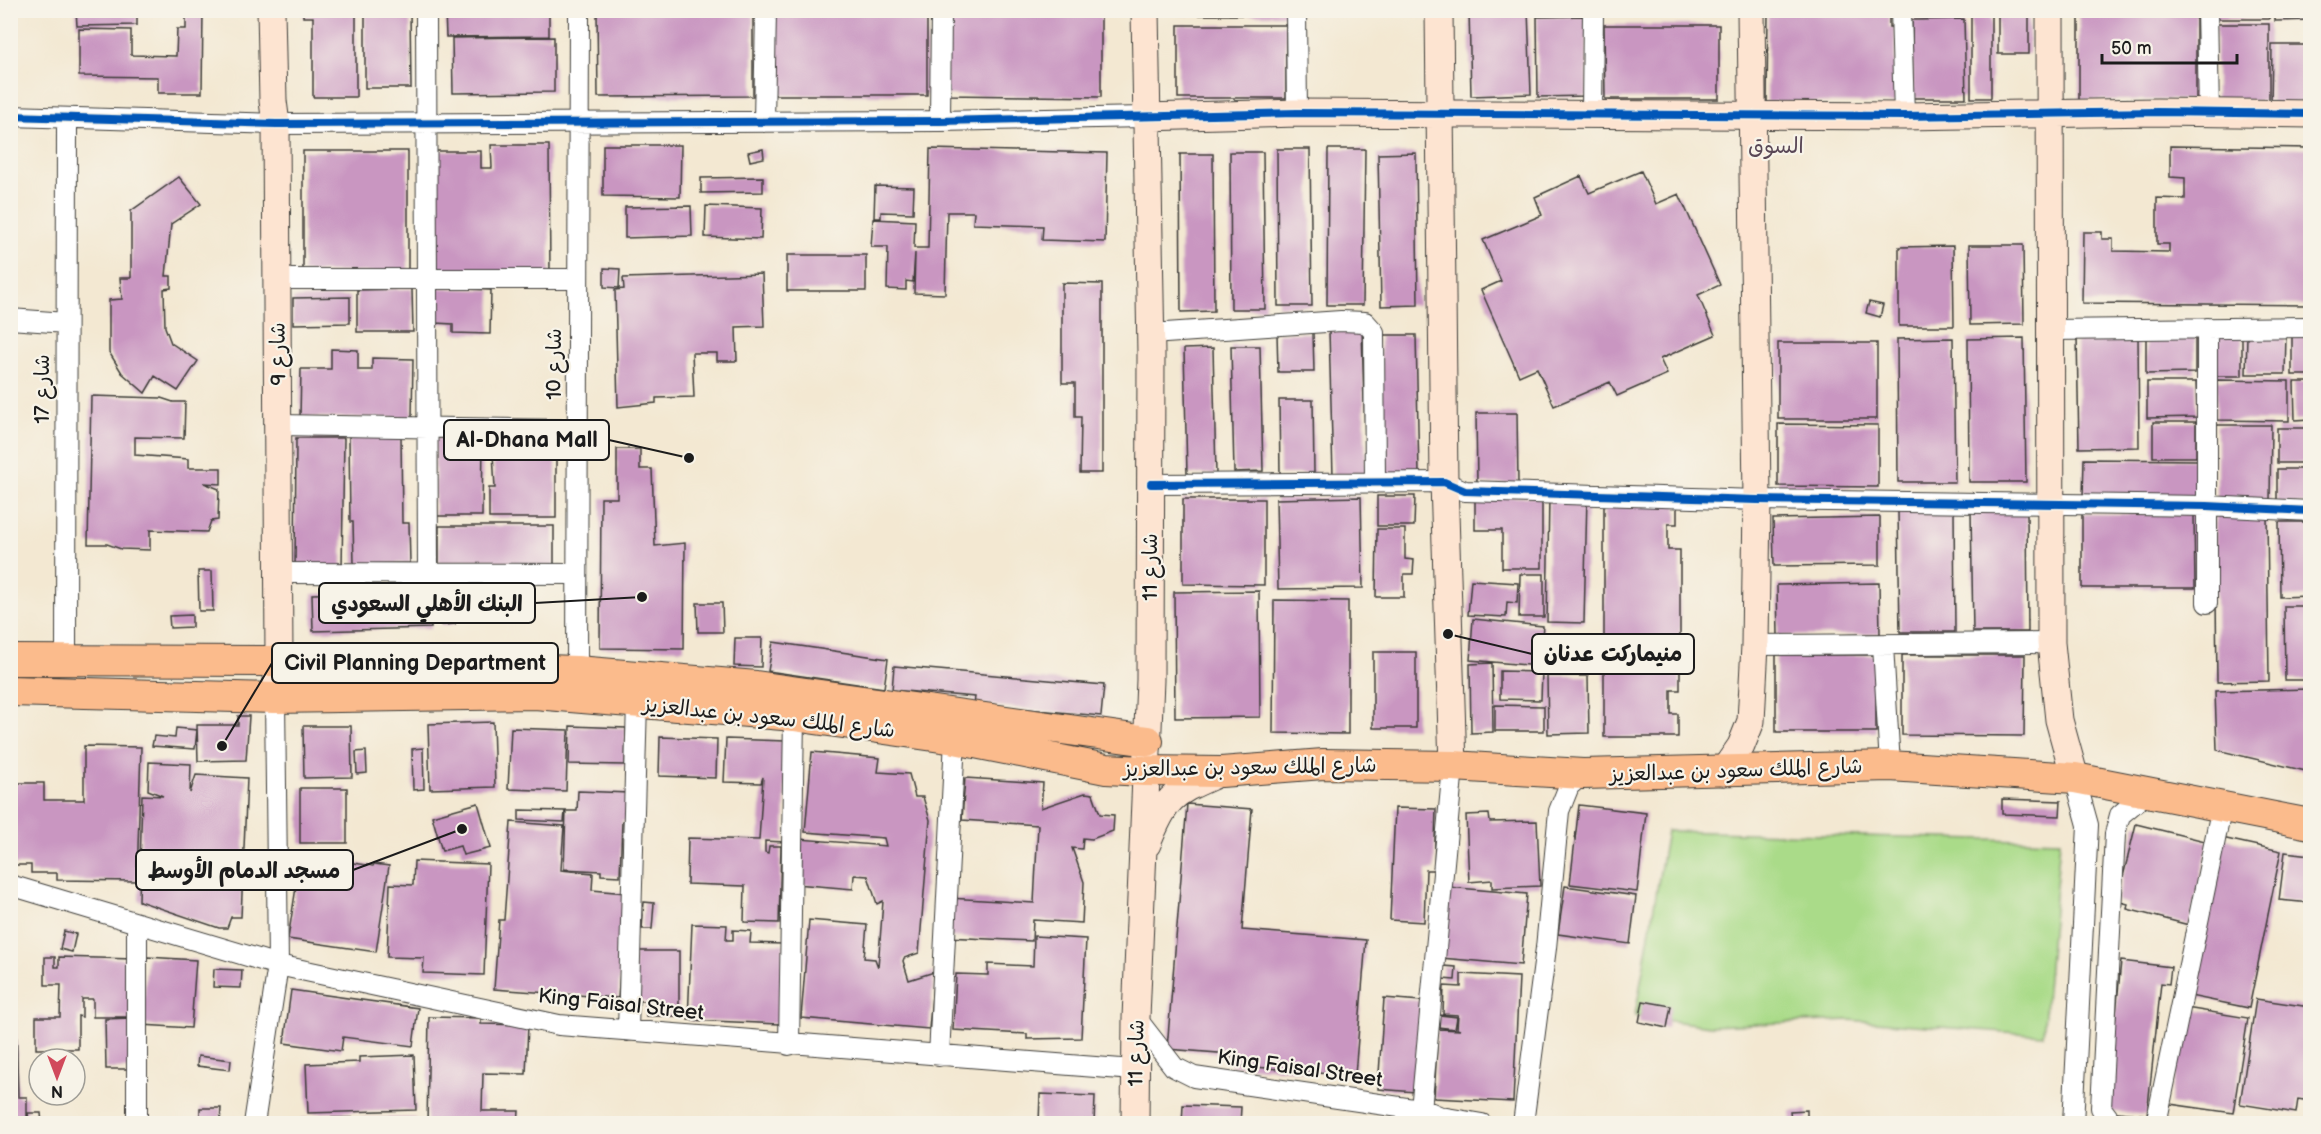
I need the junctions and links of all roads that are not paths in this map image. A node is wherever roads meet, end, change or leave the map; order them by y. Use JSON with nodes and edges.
{"nodes":[{"id":1,"x":272,"y":10,"type":"edge"},
{"id":2,"x":426,"y":10,"type":"edge"},
{"id":3,"x":579,"y":10,"type":"edge"},
{"id":4,"x":766,"y":10,"type":"edge"},
{"id":5,"x":941,"y":10,"type":"edge"},
{"id":6,"x":1145,"y":10,"type":"edge"},
{"id":7,"x":1296,"y":10,"type":"edge"},
{"id":8,"x":1440,"y":10,"type":"edge"},
{"id":9,"x":1593,"y":10,"type":"edge"},
{"id":10,"x":1751,"y":10,"type":"edge"},
{"id":11,"x":1901,"y":10,"type":"edge"},
{"id":12,"x":2050,"y":10,"type":"edge"},
{"id":13,"x":2207,"y":10,"type":"edge"},
{"id":14,"x":1297,"y":113,"type":"junction"},
{"id":15,"x":2209,"y":113,"type":"junction"},
{"id":16,"x":1440,"y":114,"type":"junction"},
{"id":17,"x":1592,"y":114,"type":"junction"},
{"id":18,"x":1751,"y":114,"type":"junction"},
{"id":19,"x":2310,"y":114,"type":"edge"},
{"id":20,"x":2050,"y":115,"type":"junction"},
{"id":21,"x":10,"y":116,"type":"edge"},
{"id":22,"x":1904,"y":116,"type":"junction"},
{"id":23,"x":1145,"y":117,"type":"junction"},
{"id":24,"x":67,"y":119,"type":"junction"},
{"id":25,"x":764,"y":122,"type":"junction"},
{"id":26,"x":940,"y":122,"type":"junction"},
{"id":27,"x":578,"y":123,"type":"junction"},
{"id":28,"x":276,"y":124,"type":"junction"},
{"id":29,"x":426,"y":124,"type":"junction"},
{"id":30,"x":277,"y":279,"type":"junction"},
{"id":31,"x":427,"y":279,"type":"junction"},
{"id":32,"x":578,"y":279,"type":"junction"},
{"id":33,"x":10,"y":319,"type":"edge"},
{"id":34,"x":66,"y":323,"type":"junction"},
{"id":35,"x":2310,"y":327,"type":"edge"},
{"id":36,"x":2207,"y":328,"type":"junction"},
{"id":37,"x":2050,"y":330,"type":"junction"},
{"id":38,"x":1151,"y":334,"type":"junction"},
{"id":39,"x":279,"y":425,"type":"junction"},
{"id":40,"x":428,"y":426,"type":"junction"},
{"id":41,"x":577,"y":430,"type":"junction"},
{"id":42,"x":1444,"y":482,"type":"junction"},
{"id":43,"x":1375,"y":483,"type":"junction"},
{"id":44,"x":1151,"y":484,"type":"junction"},
{"id":45,"x":1757,"y":500,"type":"junction"},
{"id":46,"x":2050,"y":502,"type":"junction"},
{"id":47,"x":2207,"y":506,"type":"junction"},
{"id":48,"x":2310,"y":511,"type":"edge"},
{"id":49,"x":279,"y":573,"type":"junction"},
{"id":50,"x":428,"y":573,"type":"junction"},
{"id":51,"x":577,"y":574,"type":"junction"},
{"id":52,"x":2207,"y":603,"type":"dead end"},
{"id":53,"x":2052,"y":643,"type":"junction"},
{"id":54,"x":1755,"y":645,"type":"junction"},
{"id":55,"x":1882,"y":645,"type":"junction"},
{"id":56,"x":10,"y":660,"type":"edge"},
{"id":57,"x":66,"y":660,"type":"junction"},
{"id":58,"x":279,"y":662,"type":"junction"},
{"id":59,"x":577,"y":671,"type":"junction"},
{"id":60,"x":10,"y":691,"type":"edge"},
{"id":61,"x":535,"y":694,"type":"junction"},
{"id":62,"x":275,"y":698,"type":"junction"},
{"id":63,"x":637,"y":702,"type":"junction"},
{"id":64,"x":794,"y":716,"type":"junction"},
{"id":65,"x":955,"y":739,"type":"junction"},
{"id":66,"x":1148,"y":741,"type":"junction"},
{"id":67,"x":1453,"y":766,"type":"junction"},
{"id":68,"x":1890,"y":766,"type":"junction"},
{"id":69,"x":1144,"y":771,"type":"junction"},
{"id":70,"x":1221,"y":772,"type":"junction"},
{"id":71,"x":1723,"y":772,"type":"junction"},
{"id":72,"x":1583,"y":774,"type":"junction"},
{"id":73,"x":2075,"y":778,"type":"junction"},
{"id":74,"x":2149,"y":791,"type":"junction"},
{"id":75,"x":2222,"y":806,"type":"junction"},
{"id":76,"x":2310,"y":824,"type":"edge"},
{"id":77,"x":1142,"y":859,"type":"junction"},
{"id":78,"x":10,"y":885,"type":"edge"},
{"id":79,"x":137,"y":923,"type":"junction"},
{"id":80,"x":278,"y":965,"type":"junction"},
{"id":81,"x":1136,"y":1018,"type":"junction"},
{"id":82,"x":628,"y":1031,"type":"junction"},
{"id":83,"x":789,"y":1045,"type":"junction"},
{"id":84,"x":939,"y":1056,"type":"junction"},
{"id":85,"x":1134,"y":1070,"type":"junction"},
{"id":86,"x":1424,"y":1115,"type":"edge"},
{"id":87,"x":137,"y":1124,"type":"edge"},
{"id":88,"x":254,"y":1124,"type":"edge"},
{"id":89,"x":1135,"y":1124,"type":"edge"},
{"id":90,"x":1482,"y":1124,"type":"edge"},
{"id":91,"x":1523,"y":1124,"type":"edge"},
{"id":92,"x":2073,"y":1124,"type":"edge"},
{"id":93,"x":2113,"y":1124,"type":"edge"},
{"id":94,"x":2156,"y":1124,"type":"edge"}],
"edges":[{"from":1,"to":28,"type":"street","name":"شارع 9"},
{"from":2,"to":29,"type":"street"},
{"from":3,"to":27,"type":"street","name":"شارع 10"},
{"from":4,"to":25,"type":"street"},
{"from":5,"to":26,"type":"street"},
{"from":6,"to":23,"type":"street","name":"شارع 11"},
{"from":7,"to":14,"type":"street"},
{"from":8,"to":16,"type":"street"},
{"from":9,"to":17,"type":"street"},
{"from":10,"to":18,"type":"street"},
{"from":11,"to":22,"type":"street"},
{"from":12,"to":20,"type":"street"},
{"from":13,"to":15,"type":"street"},
{"from":14,"to":16,"type":"street"},
{"from":14,"to":23,"type":"street"},
{"from":15,"to":19,"type":"street"},
{"from":15,"to":20,"type":"street"},
{"from":16,"to":17,"type":"street"},
{"from":16,"to":42,"type":"street"},
{"from":17,"to":18,"type":"street"},
{"from":18,"to":22,"type":"street"},
{"from":18,"to":45,"type":"street"},
{"from":20,"to":22,"type":"street"},
{"from":20,"to":37,"type":"street"},
{"from":21,"to":24,"type":"street"},
{"from":23,"to":26,"type":"street"},
{"from":23,"to":38,"type":"street","name":"شارع 11"},
{"from":24,"to":28,"type":"street"},
{"from":24,"to":34,"type":"street","name":"شارع 17"},
{"from":25,"to":26,"type":"street"},
{"from":25,"to":27,"type":"street"},
{"from":27,"to":29,"type":"street"},
{"from":27,"to":32,"type":"street","name":"شارع 10"},
{"from":28,"to":29,"type":"street"},
{"from":28,"to":30,"type":"street","name":"شارع 9"},
{"from":29,"to":31,"type":"street"},
{"from":30,"to":31,"type":"street"},
{"from":30,"to":39,"type":"street","name":"شارع 9"},
{"from":31,"to":32,"type":"street"},
{"from":31,"to":40,"type":"street"},
{"from":32,"to":41,"type":"street","name":"شارع 10"},
{"from":33,"to":34,"type":"street"},
{"from":34,"to":57,"type":"street","name":"شارع 17"},
{"from":35,"to":36,"type":"street"},
{"from":36,"to":37,"type":"street"},
{"from":36,"to":47,"type":"street"},
{"from":37,"to":46,"type":"street"},
{"from":38,"to":43,"type":"street"},
{"from":38,"to":44,"type":"street","name":"شارع 11"},
{"from":39,"to":40,"type":"street"},
{"from":39,"to":49,"type":"street","name":"شارع 9"},
{"from":40,"to":41,"type":"street"},
{"from":40,"to":50,"type":"street"},
{"from":41,"to":51,"type":"street","name":"شارع 10"},
{"from":42,"to":43,"type":"street"},
{"from":42,"to":45,"type":"street"},
{"from":42,"to":67,"type":"street"},
{"from":43,"to":44,"type":"street"},
{"from":44,"to":66,"type":"street","name":"شارع 11"},
{"from":45,"to":46,"type":"street"},
{"from":45,"to":54,"type":"street"},
{"from":46,"to":47,"type":"street"},
{"from":46,"to":53,"type":"street"},
{"from":47,"to":48,"type":"street"},
{"from":47,"to":52,"type":"street"},
{"from":49,"to":50,"type":"street"},
{"from":49,"to":58,"type":"street","name":"شارع 9"},
{"from":50,"to":51,"type":"street"},
{"from":51,"to":59,"type":"street","name":"شارع 10"},
{"from":53,"to":55,"type":"street"},
{"from":53,"to":73,"type":"street"},
{"from":54,"to":55,"type":"street"},
{"from":54,"to":71,"type":"street"},
{"from":55,"to":68,"type":"street"},
{"from":56,"to":57,"type":"main road","name":"شارع الملك سعود بن عبدالعزيز"},
{"from":57,"to":58,"type":"main road","name":"شارع الملك سعود بن عبدالعزيز"},
{"from":58,"to":59,"type":"main road","name":"شارع الملك سعود بن عبدالعزيز"},
{"from":58,"to":62,"type":"street","name":"شارع 9"},
{"from":59,"to":61,"type":"street"},
{"from":59,"to":66,"type":"main road","name":"شارع الملك سعود بن عبدالعزيز"},
{"from":60,"to":62,"type":"main road","name":"شارع الملك سعود بن عبدالعزيز"},
{"from":61,"to":62,"type":"main road","name":"شارع الملك سعود بن عبدالعزيز"},
{"from":61,"to":63,"type":"main road","name":"شارع الملك سعود بن عبدالعزيز"},
{"from":62,"to":80,"type":"street"},
{"from":63,"to":64,"type":"main road","name":"شارع الملك سعود بن عبدالعزيز"},
{"from":63,"to":82,"type":"street"},
{"from":64,"to":65,"type":"main road","name":"شارع الملك سعود بن عبدالعزيز"},
{"from":64,"to":83,"type":"street"},
{"from":65,"to":69,"type":"main road","name":"شارع الملك سعود بن عبدالعزيز"},
{"from":65,"to":84,"type":"street"},
{"from":66,"to":69,"type":"street","name":"شارع 11"},
{"from":67,"to":70,"type":"main road","name":"شارع الملك سعود بن عبدالعزيز"},
{"from":67,"to":72,"type":"main road","name":"شارع الملك سعود بن عبدالعزيز"},
{"from":67,"to":86,"type":"street"},
{"from":68,"to":71,"type":"main road","name":"شارع الملك سعود بن عبدالعزيز"},
{"from":68,"to":73,"type":"main road","name":"شارع الملك سعود بن عبدالعزيز"},
{"from":69,"to":70,"type":"main road","name":"شارع الملك سعود بن عبدالعزيز"},
{"from":69,"to":77,"type":"street","name":"شارع 11"},
{"from":70,"to":77,"type":"street"},
{"from":71,"to":72,"type":"main road","name":"شارع الملك سعود بن عبدالعزيز"},
{"from":72,"to":91,"type":"street"},
{"from":73,"to":74,"type":"main road","name":"شارع الملك سعود بن عبدالعزيز"},
{"from":73,"to":92,"type":"street"},
{"from":74,"to":75,"type":"main road","name":"شارع الملك سعود بن عبدالعزيز"},
{"from":74,"to":93,"type":"street"},
{"from":75,"to":76,"type":"main road","name":"شارع الملك سعود بن عبدالعزيز"},
{"from":75,"to":94,"type":"street"},
{"from":77,"to":81,"type":"street","name":"شارع 11"},
{"from":78,"to":79,"type":"street","name":"King Faisal Street"},
{"from":79,"to":80,"type":"street","name":"King Faisal Street"},
{"from":79,"to":87,"type":"street"},
{"from":80,"to":82,"type":"street","name":"King Faisal Street"},
{"from":80,"to":88,"type":"street"},
{"from":81,"to":85,"type":"street","name":"شارع 11"},
{"from":81,"to":86,"type":"street","name":"King Faisal Street"},
{"from":82,"to":83,"type":"street","name":"King Faisal Street"},
{"from":83,"to":84,"type":"street","name":"King Faisal Street"},
{"from":84,"to":85,"type":"street","name":"King Faisal Street"},
{"from":85,"to":89,"type":"street","name":"شارع 11"},
{"from":86,"to":90,"type":"street","name":"King Faisal Street"}]}
